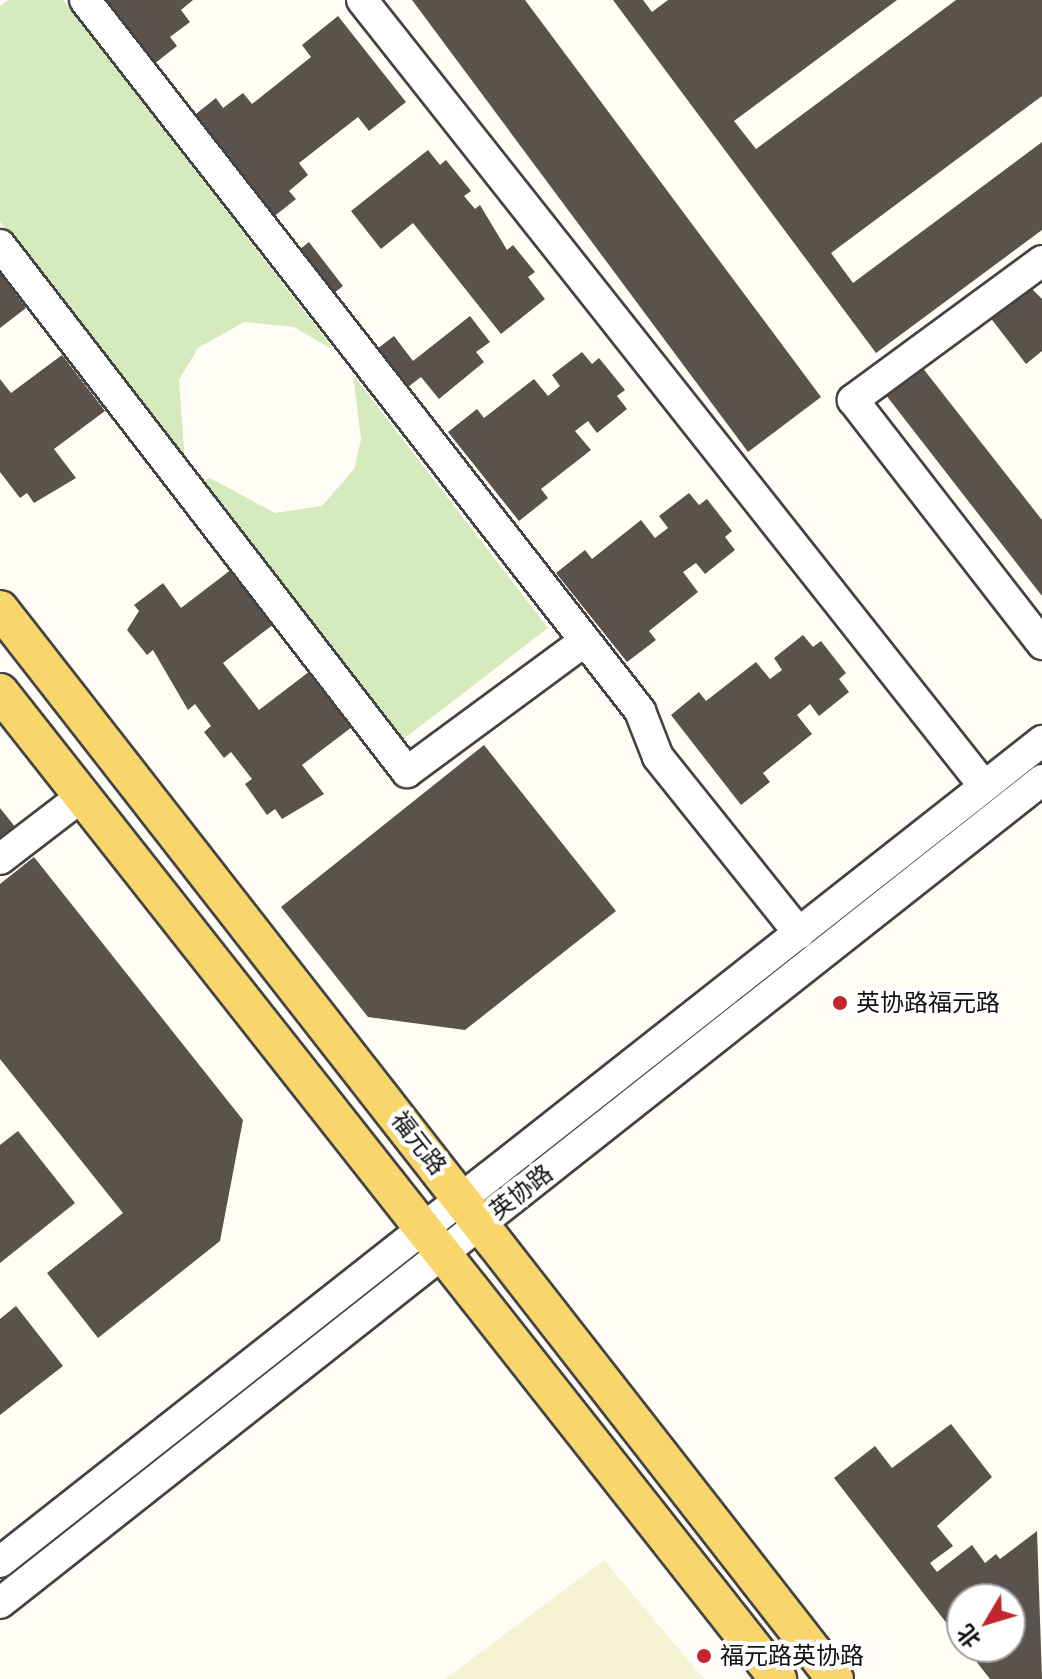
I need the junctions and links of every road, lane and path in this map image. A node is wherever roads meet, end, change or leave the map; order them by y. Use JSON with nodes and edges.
{"nodes":[{"id":1,"x":85,"y":0,"type":"edge"},
{"id":2,"x":362,"y":0,"type":"edge"},
{"id":3,"x":0,"y":245,"type":"edge"},
{"id":4,"x":1042,"y":261,"type":"edge"},
{"id":5,"x":0,"y":609,"type":"edge"},
{"id":6,"x":585,"y":641,"type":"junction"},
{"id":7,"x":1042,"y":644,"type":"edge"},
{"id":8,"x":0,"y":692,"type":"edge"},
{"id":9,"x":1042,"y":741,"type":"edge"},
{"id":10,"x":1042,"y":780,"type":"edge"},
{"id":11,"x":984,"y":786,"type":"junction"},
{"id":12,"x":82,"y":796,"type":"junction"},
{"id":13,"x":0,"y":859,"type":"edge"},
{"id":14,"x":799,"y":933,"type":"junction"},
{"id":15,"x":472,"y":1210,"type":"junction"},
{"id":16,"x":432,"y":1242,"type":"junction"},
{"id":17,"x":0,"y":1562,"type":"edge"},
{"id":18,"x":0,"y":1603,"type":"edge"},
{"id":19,"x":778,"y":1679,"type":"edge"},
{"id":20,"x":835,"y":1679,"type":"edge"}],
"edges":[{"from":1,"to":6,"type":"street"},
{"from":2,"to":11,"type":"street"},
{"from":3,"to":6,"type":"street"},
{"from":4,"to":7,"type":"street"},
{"from":5,"to":15,"type":"main road","name":"福元路"},
{"from":6,"to":14,"type":"street"},
{"from":8,"to":12,"type":"main road"},
{"from":9,"to":11,"type":"street","name":"英协路"},
{"from":10,"to":15,"type":"street","name":"英协路"},
{"from":11,"to":14,"type":"street","name":"英协路"},
{"from":12,"to":13,"type":"street"},
{"from":12,"to":16,"type":"main road"},
{"from":14,"to":15,"type":"street","name":"英协路"},
{"from":15,"to":16,"type":"street","name":"英协路"},
{"from":15,"to":20,"type":"main road","name":"福元路"},
{"from":16,"to":17,"type":"street","name":"英协路"},
{"from":16,"to":18,"type":"street","name":"英协路"},
{"from":16,"to":19,"type":"main road"}]}
